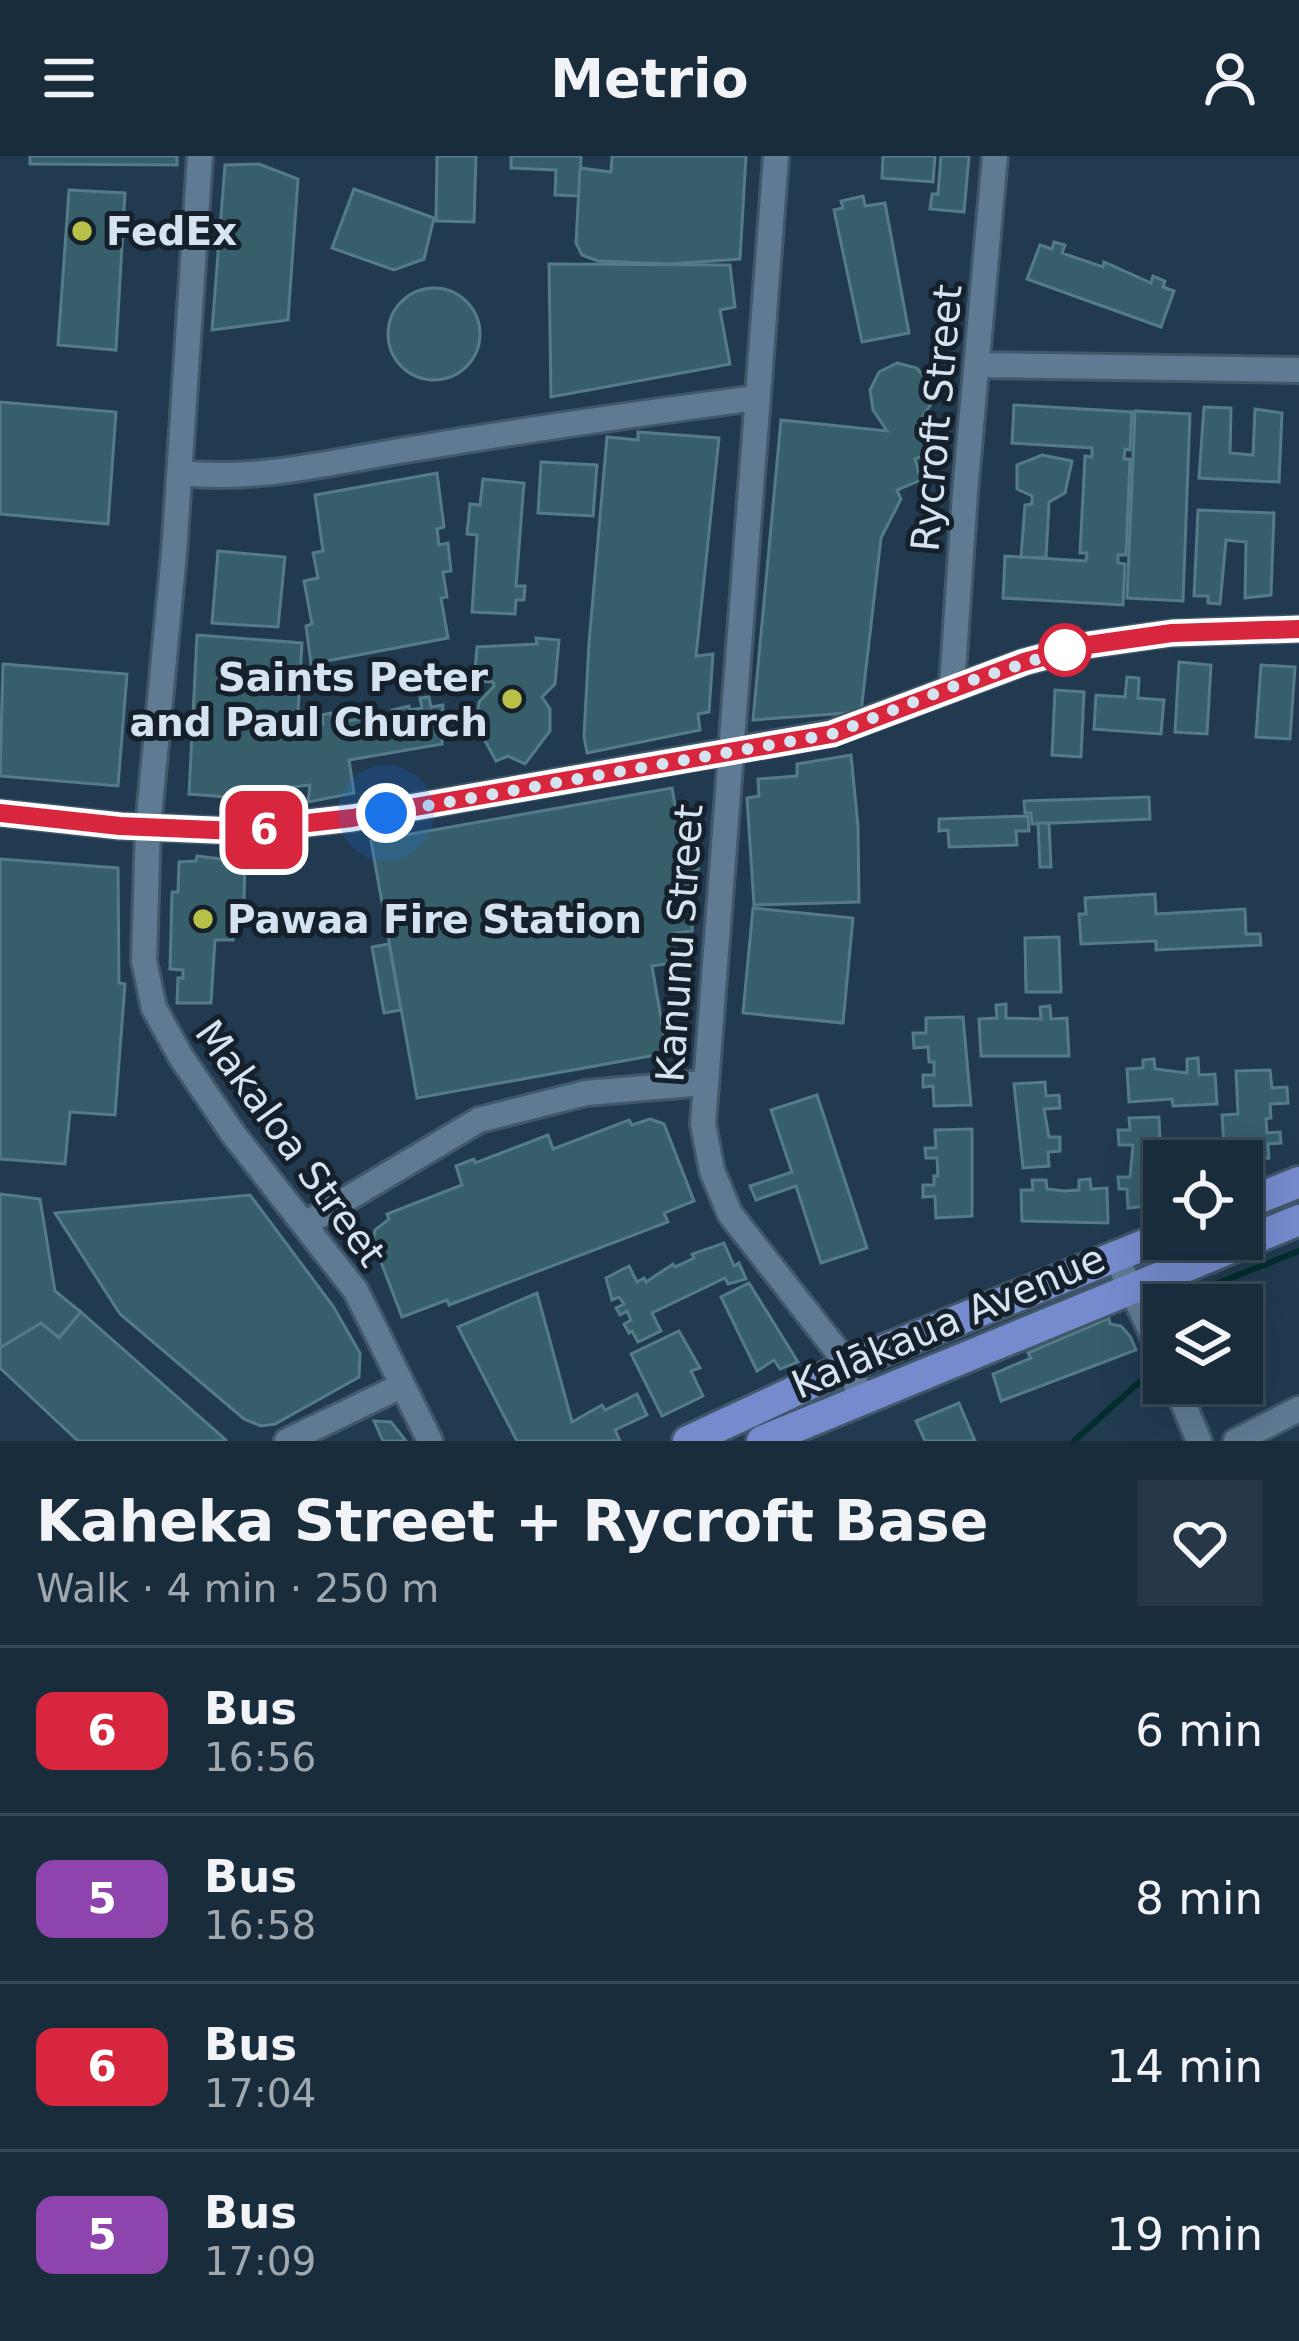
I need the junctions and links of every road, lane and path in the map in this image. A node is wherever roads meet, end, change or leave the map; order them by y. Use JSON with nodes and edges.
{"nodes":[{"id":1,"x":200,"y":156,"type":"edge"},
{"id":2,"x":776,"y":156,"type":"edge"},
{"id":3,"x":995,"y":156,"type":"edge"},
{"id":4,"x":978,"y":365,"type":"junction"},
{"id":5,"x":1299,"y":370,"type":"edge"},
{"id":6,"x":756,"y":398,"type":"junction"},
{"id":7,"x":180,"y":473,"type":"junction"},
{"id":8,"x":1299,"y":629,"type":"edge"},
{"id":9,"x":952,"y":687,"type":"junction"},
{"id":10,"x":729,"y":754,"type":"junction"},
{"id":11,"x":0,"y":813,"type":"edge"},
{"id":12,"x":148,"y":827,"type":"junction"},
{"id":13,"x":704,"y":1082,"type":"junction"},
{"id":14,"x":1299,"y":1182,"type":"edge"},
{"id":15,"x":1263,"y":1197,"type":"edge"},
{"id":16,"x":1299,"y":1220,"type":"edge"},
{"id":17,"x":304,"y":1223,"type":"junction"},
{"id":18,"x":1143,"y":1246,"type":"edge"},
{"id":19,"x":1116,"y":1257,"type":"junction"},
{"id":20,"x":1130,"y":1286,"type":"junction"},
{"id":21,"x":1143,"y":1314,"type":"edge"},
{"id":22,"x":849,"y":1366,"type":"junction"},
{"id":23,"x":401,"y":1386,"type":"junction"},
{"id":24,"x":862,"y":1401,"type":"junction"},
{"id":25,"x":1183,"y":1404,"type":"edge"},
{"id":26,"x":1299,"y":1409,"type":"edge"},
{"id":27,"x":287,"y":1441,"type":"edge"},
{"id":28,"x":430,"y":1441,"type":"edge"},
{"id":29,"x":688,"y":1441,"type":"edge"},
{"id":30,"x":762,"y":1441,"type":"edge"},
{"id":31,"x":1199,"y":1441,"type":"edge"},
{"id":32,"x":1236,"y":1441,"type":"edge"}],
"edges":[{"from":1,"to":7,"type":"street","name":"Makaloa Street"},
{"from":2,"to":6,"type":"street","name":"Kanunu Street"},
{"from":3,"to":4,"type":"street","name":"Rycroft Street"},
{"from":4,"to":5,"type":"street"},
{"from":4,"to":9,"type":"street","name":"Rycroft Street"},
{"from":6,"to":7,"type":"street"},
{"from":6,"to":10,"type":"street","name":"Kanunu Street"},
{"from":7,"to":12,"type":"street","name":"Makaloa Street"},
{"from":8,"to":9,"type":"street"},
{"from":9,"to":10,"type":"street"},
{"from":10,"to":12,"type":"street"},
{"from":10,"to":13,"type":"street","name":"Kanunu Street"},
{"from":11,"to":12,"type":"street"},
{"from":12,"to":17,"type":"street","name":"Makaloa Street"},
{"from":13,"to":17,"type":"street"},
{"from":13,"to":22,"type":"street","name":"Kanunu Street"},
{"from":14,"to":15,"type":"main road"},
{"from":16,"to":20,"type":"main road","name":"Kalākaua Avenue"},
{"from":17,"to":23,"type":"street","name":"Makaloa Street"},
{"from":18,"to":19,"type":"main road","name":"Kalākaua Avenue"},
{"from":19,"to":20,"type":"street"},
{"from":19,"to":22,"type":"main road","name":"Kalākaua Avenue"},
{"from":20,"to":21,"type":"street"},
{"from":20,"to":24,"type":"main road","name":"Kalākaua Avenue"},
{"from":22,"to":24,"type":"street","name":"Kanunu Street"},
{"from":22,"to":29,"type":"main road","name":"Kalākaua Avenue"},
{"from":23,"to":27,"type":"street"},
{"from":23,"to":28,"type":"street","name":"Makaloa Street"},
{"from":24,"to":30,"type":"main road","name":"Kalākaua Avenue"},
{"from":25,"to":31,"type":"street"},
{"from":26,"to":32,"type":"street"}]}
